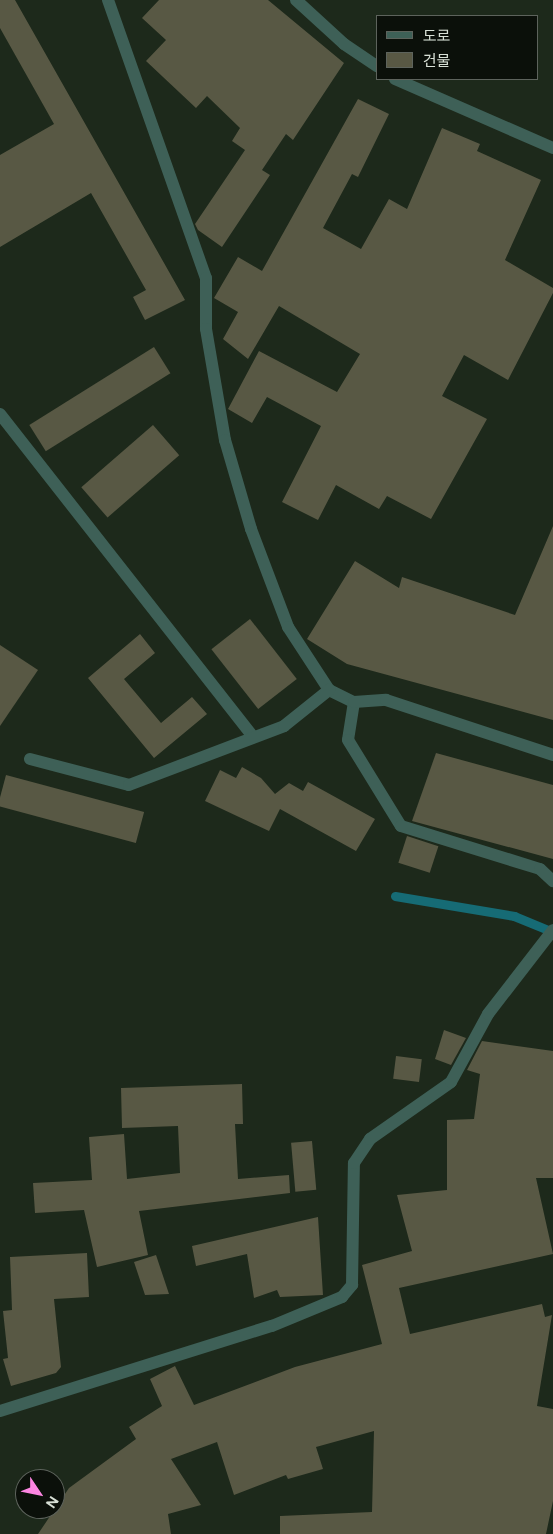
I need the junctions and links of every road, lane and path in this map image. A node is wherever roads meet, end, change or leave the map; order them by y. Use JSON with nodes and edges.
{"nodes":[{"id":1,"x":108,"y":0,"type":"edge"},
{"id":2,"x":296,"y":0,"type":"edge"},
{"id":3,"x":376,"y":65,"type":"edge"},
{"id":4,"x":397,"y":80,"type":"edge"},
{"id":5,"x":553,"y":148,"type":"edge"},
{"id":6,"x":0,"y":414,"type":"edge"},
{"id":7,"x":329,"y":690,"type":"junction"},
{"id":8,"x":354,"y":702,"type":"junction"},
{"id":9,"x":253,"y":737,"type":"junction"},
{"id":10,"x":553,"y":755,"type":"edge"},
{"id":11,"x":30,"y":759,"type":"dead end"},
{"id":12,"x":553,"y":881,"type":"edge"},
{"id":13,"x":553,"y":930,"type":"edge"},
{"id":14,"x":0,"y":1411,"type":"edge"}],
"edges":[{"from":1,"to":7,"type":"street"},
{"from":2,"to":3,"type":"street"},
{"from":4,"to":5,"type":"street"},
{"from":6,"to":9,"type":"street"},
{"from":7,"to":8,"type":"street"},
{"from":7,"to":9,"type":"street"},
{"from":8,"to":10,"type":"street"},
{"from":8,"to":12,"type":"street"},
{"from":9,"to":11,"type":"street"},
{"from":13,"to":14,"type":"street"}]}
